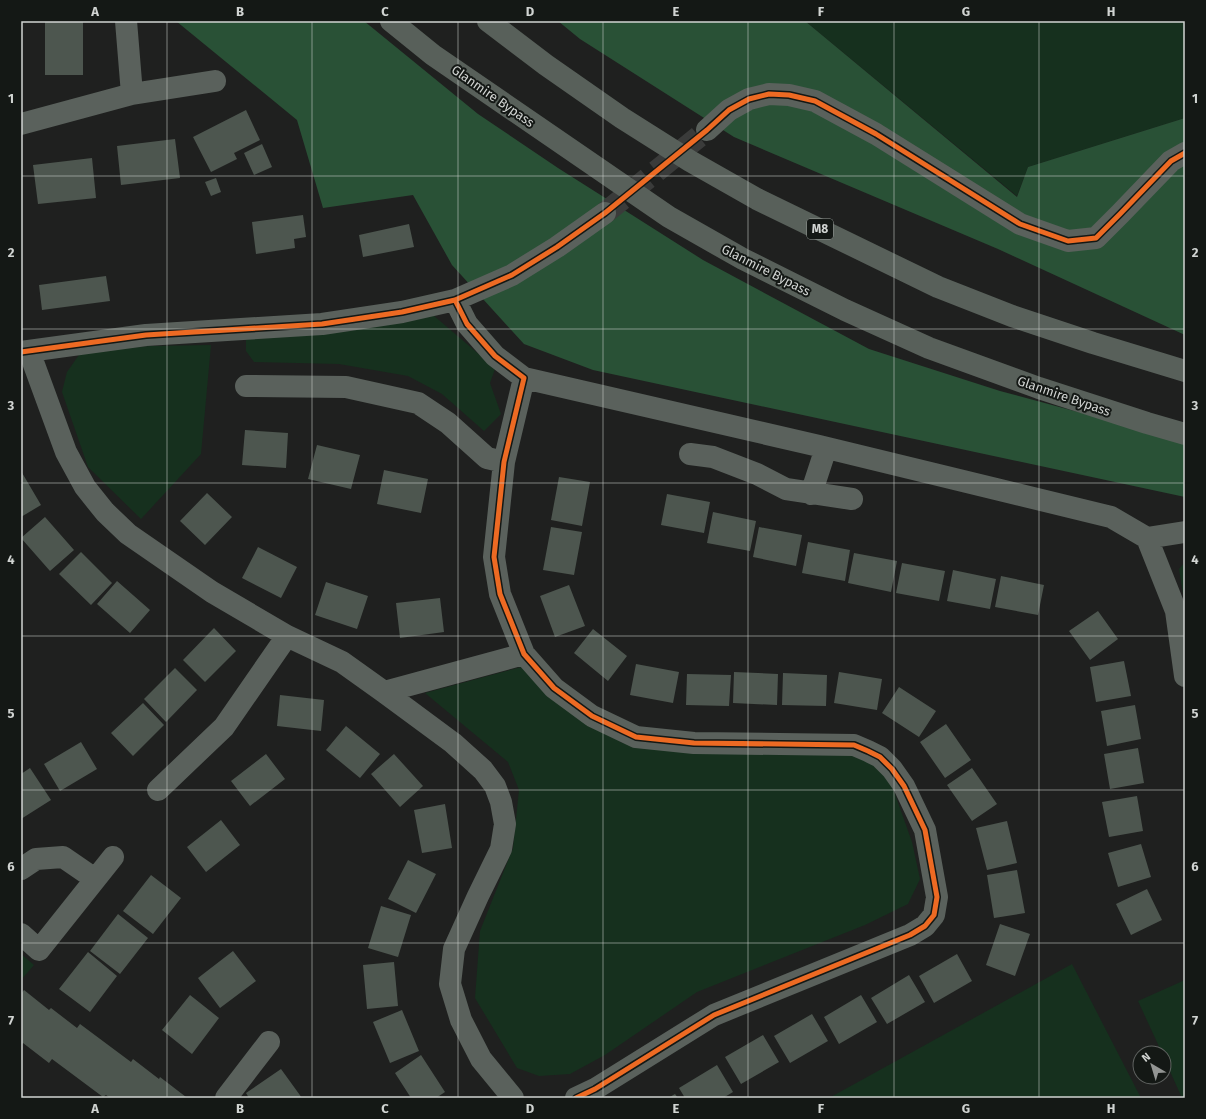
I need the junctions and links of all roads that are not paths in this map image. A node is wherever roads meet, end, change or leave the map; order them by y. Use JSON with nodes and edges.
{"nodes":[{"id":1,"x":126,"y":21,"type":"edge"},
{"id":2,"x":391,"y":21,"type":"edge"},
{"id":3,"x":488,"y":21,"type":"edge"},
{"id":4,"x":214,"y":81,"type":"dead end"},
{"id":5,"x":132,"y":94,"type":"junction"},
{"id":6,"x":21,"y":124,"type":"edge"},
{"id":7,"x":707,"y":130,"type":"tunnel mouth"},
{"id":8,"x":1185,"y":153,"type":"edge"},
{"id":9,"x":605,"y":213,"type":"tunnel mouth"},
{"id":10,"x":455,"y":300,"type":"junction"},
{"id":11,"x":25,"y":351,"type":"edge"},
{"id":12,"x":1185,"y":371,"type":"edge"},
{"id":13,"x":524,"y":378,"type":"junction"},
{"id":14,"x":246,"y":386,"type":"dead end"},
{"id":15,"x":1185,"y":434,"type":"edge"},
{"id":16,"x":826,"y":448,"type":"junction"},
{"id":17,"x":690,"y":454,"type":"dead end"},
{"id":18,"x":504,"y":462,"type":"junction"},
{"id":19,"x":811,"y":494,"type":"junction"},
{"id":20,"x":852,"y":499,"type":"dead end"},
{"id":21,"x":1185,"y":532,"type":"edge"},
{"id":22,"x":1147,"y":538,"type":"junction"},
{"id":23,"x":287,"y":636,"type":"junction"},
{"id":24,"x":524,"y":654,"type":"junction"},
{"id":25,"x":1185,"y":676,"type":"edge"},
{"id":26,"x":384,"y":692,"type":"junction"},
{"id":27,"x":158,"y":790,"type":"dead end"},
{"id":28,"x":113,"y":858,"type":"dead end"},
{"id":29,"x":21,"y":869,"type":"edge"},
{"id":30,"x":95,"y":879,"type":"junction"},
{"id":31,"x":21,"y":934,"type":"edge"},
{"id":32,"x":269,"y":1042,"type":"dead end"},
{"id":33,"x":226,"y":1098,"type":"edge"},
{"id":34,"x":513,"y":1098,"type":"edge"},
{"id":35,"x":576,"y":1098,"type":"edge"}],
"edges":[{"from":1,"to":5,"type":"street"},
{"from":2,"to":15,"type":"highway","name":"Glanmire Bypass"},
{"from":3,"to":12,"type":"highway","number":"M8"},
{"from":4,"to":5,"type":"street"},
{"from":5,"to":6,"type":"street"},
{"from":7,"to":8,"type":"street"},
{"from":9,"to":10,"type":"street"},
{"from":10,"to":11,"type":"street"},
{"from":10,"to":13,"type":"street"},
{"from":11,"to":23,"type":"street"},
{"from":13,"to":16,"type":"street"},
{"from":13,"to":18,"type":"street"},
{"from":14,"to":18,"type":"street"},
{"from":16,"to":19,"type":"street"},
{"from":16,"to":22,"type":"street"},
{"from":17,"to":19,"type":"street"},
{"from":18,"to":24,"type":"street"},
{"from":19,"to":20,"type":"street"},
{"from":21,"to":22,"type":"street"},
{"from":22,"to":25,"type":"street"},
{"from":23,"to":26,"type":"street"},
{"from":23,"to":27,"type":"street"},
{"from":24,"to":26,"type":"street"},
{"from":24,"to":35,"type":"street"},
{"from":26,"to":34,"type":"street"},
{"from":28,"to":30,"type":"street"},
{"from":29,"to":30,"type":"street"},
{"from":30,"to":31,"type":"street"},
{"from":32,"to":33,"type":"street"}]}
